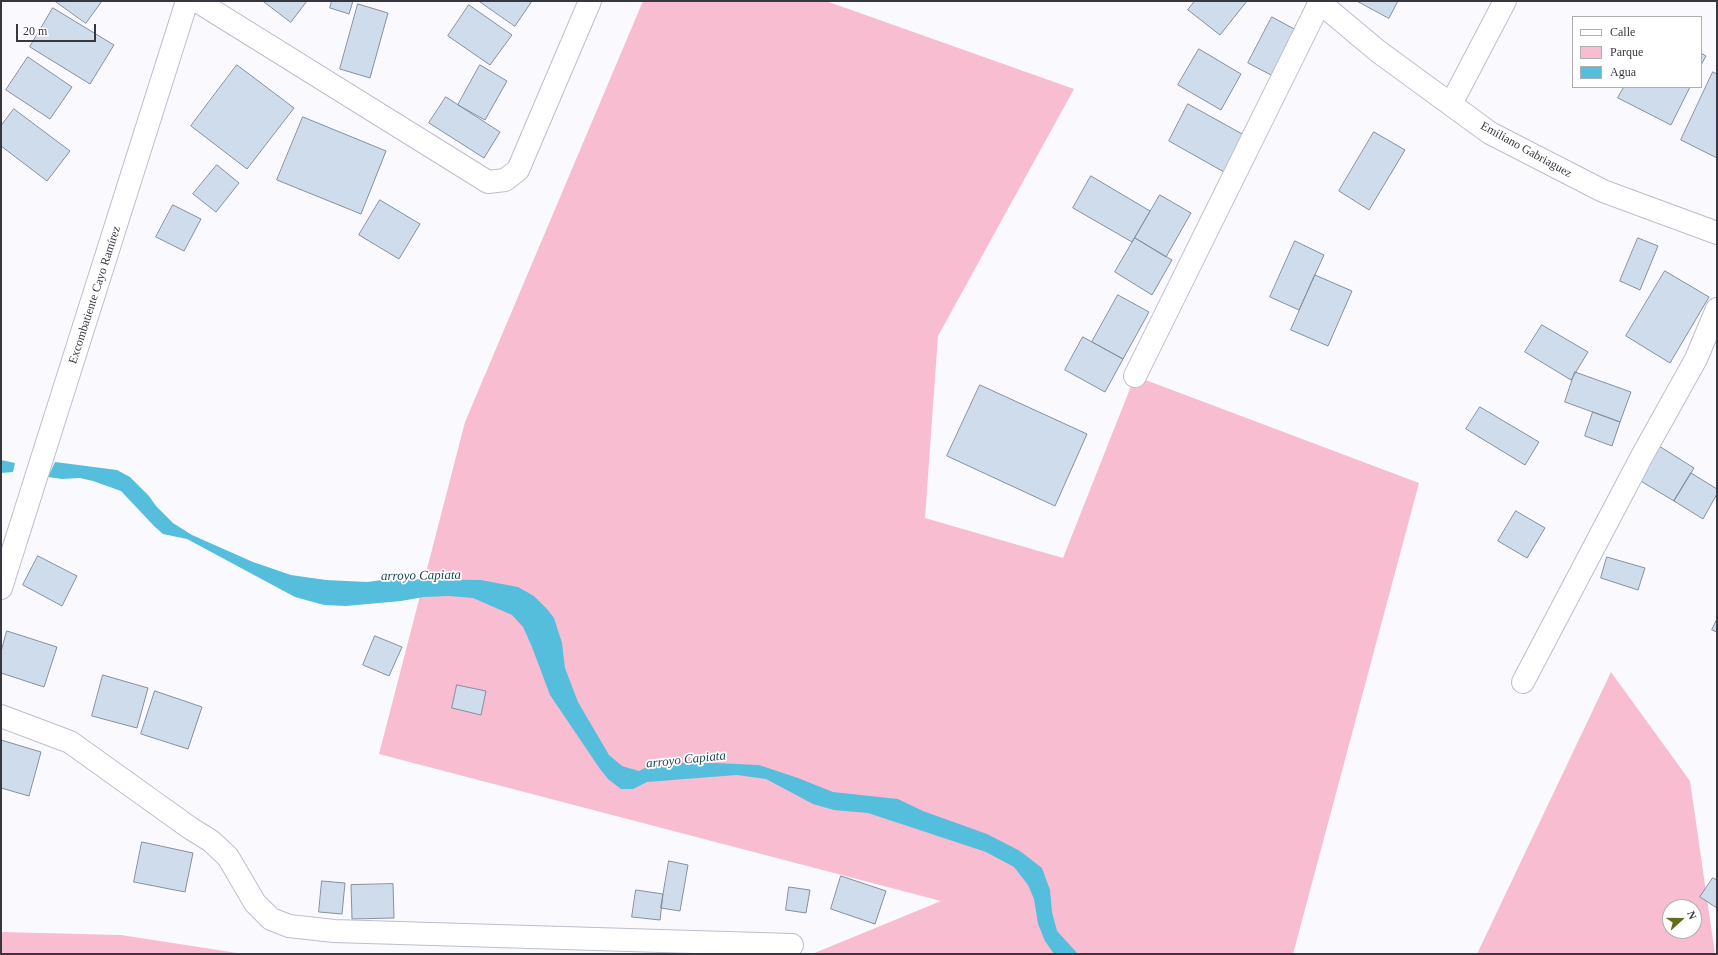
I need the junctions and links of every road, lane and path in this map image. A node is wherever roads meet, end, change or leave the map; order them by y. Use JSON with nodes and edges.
{"nodes":[{"id":1,"x":188,"y":1,"type":"edge"},
{"id":2,"x":198,"y":1,"type":"edge"},
{"id":3,"x":590,"y":1,"type":"edge"},
{"id":4,"x":1505,"y":1,"type":"edge"},
{"id":5,"x":1319,"y":2,"type":"edge"},
{"id":6,"x":1451,"y":104,"type":"junction"},
{"id":7,"x":1717,"y":233,"type":"edge"},
{"id":8,"x":1717,"y":309,"type":"edge"},
{"id":9,"x":1134,"y":376,"type":"dead end"},
{"id":10,"x":1,"y":588,"type":"edge"},
{"id":11,"x":1523,"y":682,"type":"dead end"},
{"id":12,"x":1,"y":716,"type":"edge"},
{"id":13,"x":792,"y":945,"type":"dead end"}],
"edges":[{"from":1,"to":10,"type":"street","name":"Excombatiente Cayo Ramírez"},
{"from":2,"to":3,"type":"street"},
{"from":4,"to":6,"type":"street"},
{"from":5,"to":6,"type":"street","name":"Emiliano Gabriaguez"},
{"from":5,"to":9,"type":"street"},
{"from":6,"to":7,"type":"street","name":"Emiliano Gabriaguez"},
{"from":8,"to":11,"type":"street"},
{"from":12,"to":13,"type":"street"}]}
